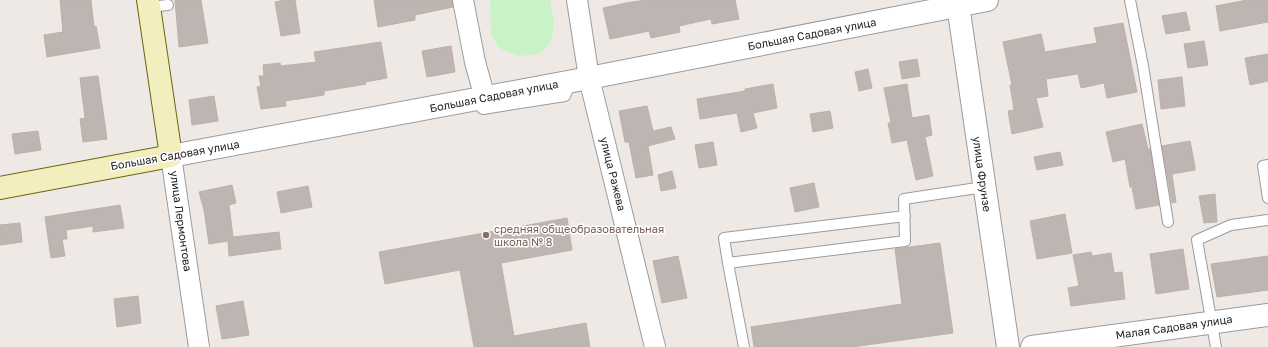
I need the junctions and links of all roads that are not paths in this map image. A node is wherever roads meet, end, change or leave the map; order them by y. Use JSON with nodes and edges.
{"nodes":[{"id":1,"x":463,"y":0,"type":"edge"},
{"id":2,"x":577,"y":0,"type":"edge"},
{"id":3,"x":987,"y":0,"type":"edge"},
{"id":4,"x":1130,"y":0,"type":"edge"},
{"id":5,"x":958,"y":3,"type":"edge"},
{"id":6,"x":155,"y":4,"type":"edge"},
{"id":7,"x":580,"y":80,"type":"junction"},
{"id":8,"x":479,"y":99,"type":"junction"},
{"id":9,"x":171,"y":156,"type":"junction"},
{"id":10,"x":1268,"y":165,"type":"edge"},
{"id":11,"x":984,"y":187,"type":"junction"},
{"id":12,"x":0,"y":188,"type":"edge"},
{"id":13,"x":1268,"y":198,"type":"edge"},
{"id":14,"x":905,"y":216,"type":"junction"},
{"id":15,"x":1268,"y":220,"type":"edge"},
{"id":16,"x":1168,"y":222,"type":"dead end"},
{"id":17,"x":728,"y":263,"type":"junction"},
{"id":18,"x":1268,"y":315,"type":"edge"},
{"id":19,"x":1211,"y":322,"type":"junction"},
{"id":20,"x":199,"y":347,"type":"edge"},
{"id":21,"x":655,"y":347,"type":"edge"},
{"id":22,"x":744,"y":347,"type":"edge"},
{"id":23,"x":1008,"y":347,"type":"edge"},
{"id":24,"x":1032,"y":347,"type":"edge"},
{"id":25,"x":1216,"y":347,"type":"edge"}],
"edges":[{"from":1,"to":8,"type":"street"},
{"from":2,"to":7,"type":"street","name":"улица Ражева"},
{"from":3,"to":5,"type":"street","name":"Большая Садовая улица"},
{"from":4,"to":16,"type":"lane"},
{"from":5,"to":7,"type":"street","name":"Большая Садовая улица"},
{"from":5,"to":11,"type":"street","name":"улица Фрунзе"},
{"from":6,"to":9,"type":"main road","name":"улица Лермонтова"},
{"from":7,"to":8,"type":"street","name":"Большая Садовая улица"},
{"from":7,"to":21,"type":"street","name":"улица Ражева"},
{"from":8,"to":9,"type":"street","name":"Большая Садовая улица"},
{"from":9,"to":12,"type":"main road","name":"Большая Садовая улица"},
{"from":9,"to":20,"type":"street","name":"улица Лермонтова"},
{"from":10,"to":13,"type":"lane"},
{"from":11,"to":14,"type":"lane"},
{"from":11,"to":23,"type":"street","name":"улица Фрунзе"},
{"from":14,"to":17,"type":"lane"},
{"from":14,"to":17,"type":"lane"},
{"from":15,"to":19,"type":"lane"},
{"from":17,"to":22,"type":"lane"},
{"from":18,"to":19,"type":"street","name":"Малая Садовая улица"},
{"from":19,"to":24,"type":"street","name":"Малая Садовая улица"},
{"from":19,"to":25,"type":"lane"}]}
